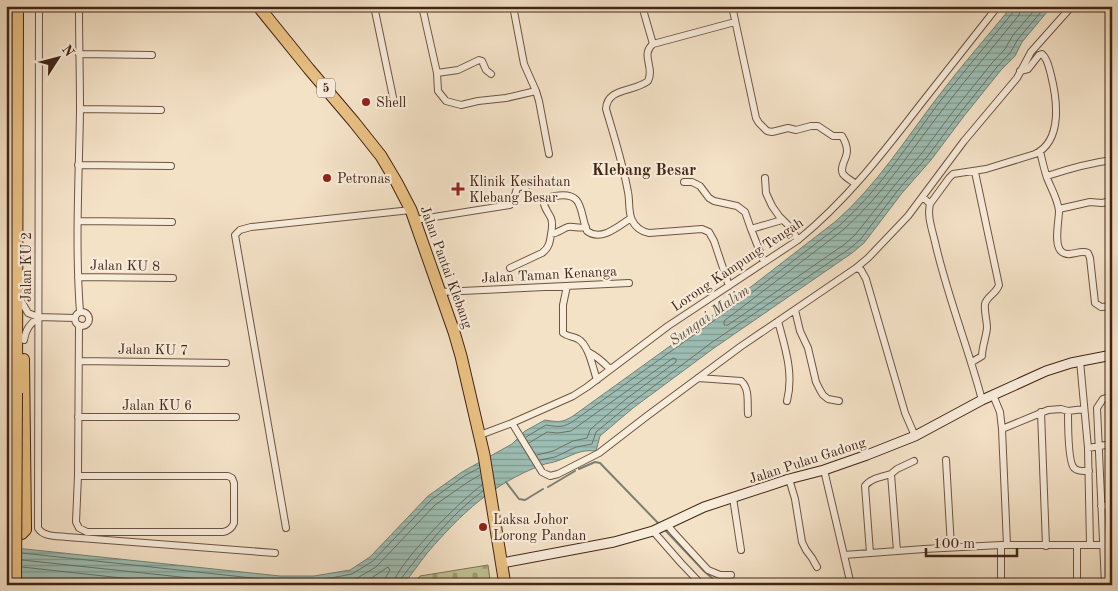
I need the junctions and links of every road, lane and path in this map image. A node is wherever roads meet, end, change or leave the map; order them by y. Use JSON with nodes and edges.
{"nodes":[{"id":1,"x":18,"y":6,"type":"edge"},
{"id":2,"x":39,"y":6,"type":"edge"},
{"id":3,"x":79,"y":6,"type":"edge"},
{"id":4,"x":374,"y":6,"type":"edge"},
{"id":5,"x":422,"y":6,"type":"edge"},
{"id":6,"x":513,"y":6,"type":"edge"},
{"id":7,"x":642,"y":6,"type":"edge"},
{"id":8,"x":732,"y":6,"type":"edge"},
{"id":9,"x":998,"y":6,"type":"edge"},
{"id":10,"x":1072,"y":6,"type":"edge"},
{"id":11,"x":260,"y":7,"type":"edge"},
{"id":12,"x":736,"y":22,"type":"junction"},
{"id":13,"x":653,"y":44,"type":"junction"},
{"id":14,"x":79,"y":54,"type":"junction"},
{"id":15,"x":152,"y":55,"type":"dead end"},
{"id":16,"x":1020,"y":71,"type":"junction"},
{"id":17,"x":437,"y":73,"type":"junction"},
{"id":18,"x":492,"y":74,"type":"dead end"},
{"id":19,"x":536,"y":91,"type":"junction"},
{"id":20,"x":394,"y":102,"type":"dead end"},
{"id":21,"x":80,"y":109,"type":"junction"},
{"id":22,"x":161,"y":110,"type":"dead end"},
{"id":23,"x":1040,"y":152,"type":"junction"},
{"id":24,"x":549,"y":154,"type":"dead end"},
{"id":25,"x":1112,"y":160,"type":"edge"},
{"id":26,"x":78,"y":165,"type":"junction"},
{"id":27,"x":171,"y":166,"type":"dead end"},
{"id":28,"x":975,"y":172,"type":"junction"},
{"id":29,"x":1047,"y":176,"type":"junction"},
{"id":30,"x":765,"y":178,"type":"dead end"},
{"id":31,"x":684,"y":182,"type":"dead end"},
{"id":32,"x":856,"y":184,"type":"junction"},
{"id":33,"x":923,"y":197,"type":"junction"},
{"id":34,"x":543,"y":199,"type":"junction"},
{"id":35,"x":1112,"y":201,"type":"edge"},
{"id":36,"x":930,"y":204,"type":"junction"},
{"id":37,"x":1059,"y":209,"type":"junction"},
{"id":38,"x":413,"y":215,"type":"junction"},
{"id":39,"x":631,"y":218,"type":"junction"},
{"id":40,"x":782,"y":220,"type":"junction"},
{"id":41,"x":78,"y":221,"type":"junction"},
{"id":42,"x":172,"y":222,"type":"dead end"},
{"id":43,"x":586,"y":227,"type":"junction"},
{"id":44,"x":751,"y":229,"type":"junction"},
{"id":45,"x":551,"y":234,"type":"junction"},
{"id":46,"x":798,"y":240,"type":"junction"},
{"id":47,"x":764,"y":262,"type":"junction"},
{"id":48,"x":510,"y":268,"type":"dead end"},
{"id":49,"x":856,"y":268,"type":"junction"},
{"id":50,"x":78,"y":277,"type":"junction"},
{"id":51,"x":173,"y":278,"type":"dead end"},
{"id":52,"x":629,"y":283,"type":"dead end"},
{"id":53,"x":567,"y":286,"type":"junction"},
{"id":54,"x":729,"y":286,"type":"junction"},
{"id":55,"x":440,"y":292,"type":"junction"},
{"id":56,"x":18,"y":296,"type":"junction"},
{"id":57,"x":1112,"y":306,"type":"edge"},
{"id":58,"x":795,"y":310,"type":"junction"},
{"id":59,"x":77,"y":315,"type":"junction"},
{"id":60,"x":38,"y":317,"type":"junction"},
{"id":61,"x":778,"y":321,"type":"junction"},
{"id":62,"x":79,"y":325,"type":"junction"},
{"id":63,"x":24,"y":340,"type":"junction"},
{"id":64,"x":588,"y":352,"type":"junction"},
{"id":65,"x":1112,"y":356,"type":"edge"},
{"id":66,"x":79,"y":361,"type":"junction"},
{"id":67,"x":1080,"y":361,"type":"junction"},
{"id":68,"x":972,"y":362,"type":"junction"},
{"id":69,"x":226,"y":363,"type":"dead end"},
{"id":70,"x":610,"y":369,"type":"junction"},
{"id":71,"x":698,"y":378,"type":"junction"},
{"id":72,"x":597,"y":380,"type":"junction"},
{"id":73,"x":993,"y":395,"type":"junction"},
{"id":74,"x":1112,"y":396,"type":"edge"},
{"id":75,"x":982,"y":400,"type":"junction"},
{"id":76,"x":787,"y":401,"type":"dead end"},
{"id":77,"x":839,"y":401,"type":"dead end"},
{"id":78,"x":1084,"y":409,"type":"junction"},
{"id":79,"x":1068,"y":411,"type":"junction"},
{"id":80,"x":1041,"y":412,"type":"junction"},
{"id":81,"x":748,"y":414,"type":"dead end"},
{"id":82,"x":78,"y":417,"type":"junction"},
{"id":83,"x":236,"y":417,"type":"dead end"},
{"id":84,"x":512,"y":423,"type":"junction"},
{"id":85,"x":1002,"y":430,"type":"junction"},
{"id":86,"x":480,"y":435,"type":"junction"},
{"id":87,"x":914,"y":436,"type":"junction"},
{"id":88,"x":1112,"y":444,"type":"edge"},
{"id":89,"x":1100,"y":446,"type":"junction"},
{"id":90,"x":1088,"y":448,"type":"junction"},
{"id":91,"x":946,"y":460,"type":"dead end"},
{"id":92,"x":914,"y":461,"type":"dead end"},
{"id":93,"x":824,"y":470,"type":"junction"},
{"id":94,"x":1089,"y":471,"type":"junction"},
{"id":95,"x":891,"y":474,"type":"junction"},
{"id":96,"x":78,"y":476,"type":"junction"},
{"id":97,"x":789,"y":479,"type":"junction"},
{"id":98,"x":733,"y":498,"type":"junction"},
{"id":99,"x":1112,"y":505,"type":"edge"},
{"id":100,"x":1101,"y":506,"type":"junction"},
{"id":101,"x":661,"y":527,"type":"junction"},
{"id":102,"x":286,"y":528,"type":"dead end"},
{"id":103,"x":6,"y":533,"type":"edge"},
{"id":104,"x":1004,"y":545,"type":"junction"},
{"id":105,"x":1090,"y":545,"type":"junction"},
{"id":106,"x":1112,"y":545,"type":"edge"},
{"id":107,"x":1046,"y":546,"type":"junction"},
{"id":108,"x":1077,"y":546,"type":"junction"},
{"id":109,"x":1103,"y":546,"type":"junction"},
{"id":110,"x":951,"y":547,"type":"junction"},
{"id":111,"x":741,"y":550,"type":"dead end"},
{"id":112,"x":897,"y":551,"type":"junction"},
{"id":113,"x":870,"y":552,"type":"junction"},
{"id":114,"x":275,"y":553,"type":"dead end"},
{"id":115,"x":844,"y":555,"type":"junction"},
{"id":116,"x":502,"y":563,"type":"junction"},
{"id":117,"x":817,"y":567,"type":"dead end"},
{"id":118,"x":730,"y":575,"type":"dead end"},
{"id":119,"x":16,"y":585,"type":"edge"},
{"id":120,"x":505,"y":585,"type":"edge"},
{"id":121,"x":702,"y":585,"type":"edge"},
{"id":122,"x":851,"y":585,"type":"edge"},
{"id":123,"x":1001,"y":585,"type":"edge"},
{"id":124,"x":1077,"y":585,"type":"edge"},
{"id":125,"x":1105,"y":585,"type":"edge"}],
"edges":[{"from":1,"to":56,"type":"main road"},
{"from":2,"to":60,"type":"street","name":"Jalan KU 2"},
{"from":3,"to":14,"type":"street"},
{"from":4,"to":20,"type":"street"},
{"from":5,"to":17,"type":"street"},
{"from":6,"to":19,"type":"street"},
{"from":7,"to":13,"type":"street"},
{"from":8,"to":12,"type":"street"},
{"from":9,"to":32,"type":"street","name":"Lorong Kampung Tengah"},
{"from":10,"to":16,"type":"street"},
{"from":11,"to":38,"type":"highway","name":"Jalan Pantai Klebang","number":"5"},
{"from":12,"to":13,"type":"street"},
{"from":12,"to":32,"type":"street"},
{"from":13,"to":39,"type":"street"},
{"from":14,"to":15,"type":"street"},
{"from":14,"to":21,"type":"street"},
{"from":16,"to":23,"type":"street"},
{"from":16,"to":33,"type":"street"},
{"from":17,"to":18,"type":"street"},
{"from":17,"to":19,"type":"street"},
{"from":19,"to":24,"type":"street"},
{"from":21,"to":22,"type":"street"},
{"from":21,"to":26,"type":"street"},
{"from":23,"to":28,"type":"street"},
{"from":23,"to":29,"type":"street"},
{"from":25,"to":29,"type":"street"},
{"from":26,"to":27,"type":"street"},
{"from":26,"to":41,"type":"street"},
{"from":28,"to":36,"type":"street"},
{"from":28,"to":68,"type":"street"},
{"from":29,"to":37,"type":"street"},
{"from":30,"to":40,"type":"street"},
{"from":31,"to":44,"type":"street"},
{"from":32,"to":46,"type":"street","name":"Lorong Kampung Tengah"},
{"from":33,"to":36,"type":"street"},
{"from":33,"to":49,"type":"street"},
{"from":34,"to":38,"type":"street"},
{"from":34,"to":43,"type":"street"},
{"from":34,"to":45,"type":"street"},
{"from":35,"to":37,"type":"street"},
{"from":36,"to":68,"type":"street"},
{"from":37,"to":57,"type":"street"},
{"from":38,"to":55,"type":"highway","name":"Jalan Pantai Klebang","number":"5"},
{"from":38,"to":102,"type":"street"},
{"from":39,"to":43,"type":"street"},
{"from":39,"to":54,"type":"street"},
{"from":40,"to":44,"type":"street"},
{"from":40,"to":46,"type":"street"},
{"from":41,"to":42,"type":"street"},
{"from":41,"to":50,"type":"street"},
{"from":43,"to":45,"type":"street"},
{"from":44,"to":47,"type":"street"},
{"from":45,"to":48,"type":"street"},
{"from":46,"to":47,"type":"street","name":"Lorong Kampung Tengah"},
{"from":47,"to":54,"type":"street","name":"Lorong Kampung Tengah"},
{"from":49,"to":58,"type":"street"},
{"from":49,"to":87,"type":"street"},
{"from":50,"to":51,"type":"street","name":"Jalan KU 8"},
{"from":50,"to":59,"type":"street"},
{"from":52,"to":53,"type":"street","name":"Jalan Taman Kenanga"},
{"from":53,"to":55,"type":"street","name":"Jalan Taman Kenanga"},
{"from":53,"to":64,"type":"street"},
{"from":54,"to":70,"type":"street","name":"Lorong Kampung Tengah"},
{"from":55,"to":86,"type":"highway","name":"Jalan Pantai Klebang","number":"5"},
{"from":56,"to":60,"type":"street"},
{"from":56,"to":63,"type":"main road"},
{"from":56,"to":119,"type":"main road","bridge":true},
{"from":58,"to":61,"type":"street"},
{"from":58,"to":77,"type":"street"},
{"from":59,"to":60,"type":"street"},
{"from":59,"to":62,"type":"street"},
{"from":59,"to":62,"type":"street"},
{"from":60,"to":63,"type":"street"},
{"from":60,"to":114,"type":"street","name":"Jalan KU 2"},
{"from":61,"to":71,"type":"street"},
{"from":61,"to":76,"type":"street"},
{"from":62,"to":66,"type":"street"},
{"from":63,"to":103,"type":"main road"},
{"from":64,"to":70,"type":"street"},
{"from":64,"to":72,"type":"street"},
{"from":65,"to":67,"type":"main road","name":"Jalan Pulau Gadong"},
{"from":66,"to":69,"type":"street","name":"Jalan KU 7"},
{"from":66,"to":82,"type":"street"},
{"from":67,"to":73,"type":"main road","name":"Jalan Pulau Gadong"},
{"from":67,"to":78,"type":"street"},
{"from":68,"to":75,"type":"street"},
{"from":70,"to":72,"type":"street","name":"Lorong Kampung Tengah"},
{"from":71,"to":81,"type":"street"},
{"from":71,"to":84,"type":"street"},
{"from":72,"to":84,"type":"street","name":"Lorong Kampung Tengah"},
{"from":73,"to":75,"type":"main road","name":"Jalan Pulau Gadong"},
{"from":73,"to":85,"type":"street"},
{"from":74,"to":89,"type":"street"},
{"from":75,"to":87,"type":"main road","name":"Jalan Pulau Gadong"},
{"from":78,"to":79,"type":"street"},
{"from":78,"to":90,"type":"street"},
{"from":79,"to":80,"type":"street"},
{"from":79,"to":94,"type":"street"},
{"from":80,"to":85,"type":"street"},
{"from":80,"to":107,"type":"street"},
{"from":82,"to":83,"type":"street","name":"Jalan KU 6"},
{"from":82,"to":96,"type":"street"},
{"from":84,"to":86,"type":"street","name":"Lorong Kampung Tengah"},
{"from":85,"to":104,"type":"street"},
{"from":86,"to":116,"type":"highway","name":"Jalan Pantai Klebang","number":"5"},
{"from":87,"to":93,"type":"main road","name":"Jalan Pulau Gadong"},
{"from":88,"to":89,"type":"street"},
{"from":89,"to":90,"type":"street"},
{"from":89,"to":100,"type":"street"},
{"from":90,"to":94,"type":"street"},
{"from":91,"to":110,"type":"street"},
{"from":92,"to":95,"type":"street"},
{"from":93,"to":97,"type":"main road","name":"Jalan Pulau Gadong"},
{"from":93,"to":115,"type":"street"},
{"from":94,"to":105,"type":"street"},
{"from":95,"to":112,"type":"street"},
{"from":95,"to":113,"type":"street"},
{"from":96,"to":96,"type":"street"},
{"from":97,"to":98,"type":"main road","name":"Jalan Pulau Gadong"},
{"from":97,"to":117,"type":"street"},
{"from":98,"to":101,"type":"main road","name":"Jalan Pulau Gadong"},
{"from":98,"to":111,"type":"street"},
{"from":99,"to":100,"type":"street"},
{"from":100,"to":109,"type":"street"},
{"from":101,"to":116,"type":"main road","name":"Jalan Pulau Gadong"},
{"from":101,"to":118,"type":"street"},
{"from":101,"to":121,"type":"street"},
{"from":104,"to":107,"type":"street"},
{"from":104,"to":110,"type":"street"},
{"from":104,"to":123,"type":"street"},
{"from":105,"to":108,"type":"street"},
{"from":105,"to":109,"type":"street"},
{"from":106,"to":109,"type":"street"},
{"from":107,"to":108,"type":"street"},
{"from":108,"to":124,"type":"street"},
{"from":109,"to":125,"type":"street"},
{"from":110,"to":112,"type":"street"},
{"from":112,"to":113,"type":"street"},
{"from":113,"to":115,"type":"street"},
{"from":115,"to":122,"type":"street"},
{"from":116,"to":120,"type":"highway","name":"Jalan Pantai Klebang","number":"5"}]}
